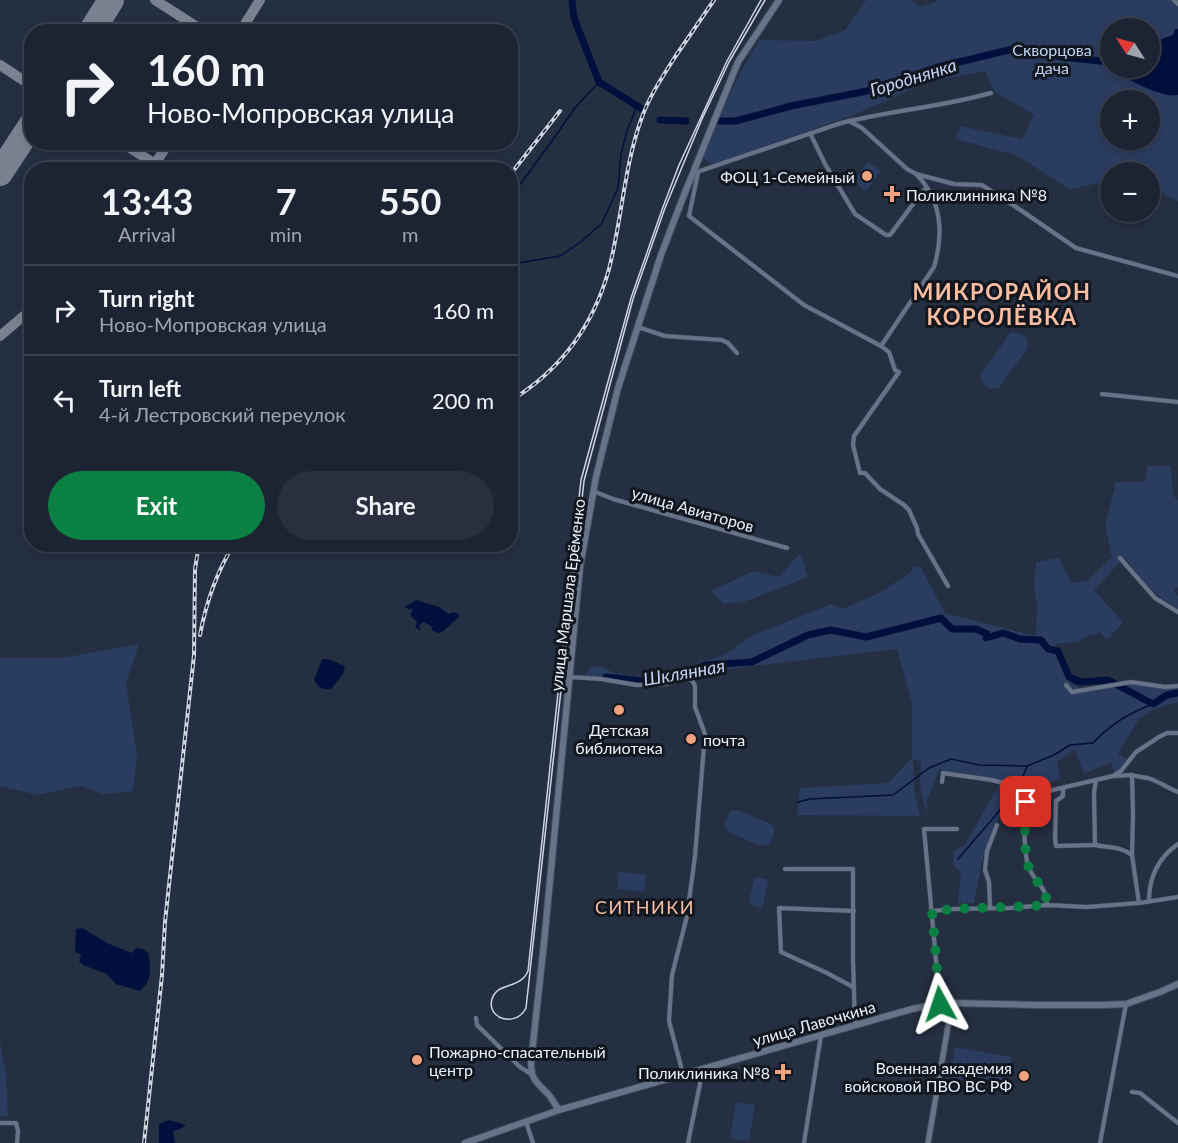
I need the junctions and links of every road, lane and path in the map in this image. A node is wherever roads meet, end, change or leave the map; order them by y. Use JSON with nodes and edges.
{"nodes":[{"id":1,"x":779,"y":0,"type":"edge"},
{"id":2,"x":1174,"y":0,"type":"edge"},
{"id":3,"x":1178,"y":4,"type":"edge"},
{"id":4,"x":991,"y":93,"type":"dead end"},
{"id":5,"x":849,"y":121,"type":"junction"},
{"id":6,"x":810,"y":133,"type":"junction"},
{"id":7,"x":696,"y":172,"type":"junction"},
{"id":8,"x":916,"y":174,"type":"junction"},
{"id":9,"x":927,"y":188,"type":"junction"},
{"id":10,"x":1178,"y":276,"type":"edge"},
{"id":11,"x":638,"y":327,"type":"junction"},
{"id":12,"x":881,"y":346,"type":"junction"},
{"id":13,"x":737,"y":353,"type":"dead end"},
{"id":14,"x":1102,"y":394,"type":"dead end"},
{"id":15,"x":1178,"y":402,"type":"edge"},
{"id":16,"x":593,"y":491,"type":"junction"},
{"id":17,"x":787,"y":548,"type":"dead end"},
{"id":18,"x":1120,"y":558,"type":"dead end"},
{"id":19,"x":948,"y":586,"type":"dead end"},
{"id":20,"x":1178,"y":612,"type":"edge"},
{"id":21,"x":570,"y":677,"type":"junction"},
{"id":22,"x":1066,"y":686,"type":"dead end"},
{"id":23,"x":1178,"y":686,"type":"edge"},
{"id":24,"x":1178,"y":733,"type":"edge"},
{"id":25,"x":1132,"y":775,"type":"junction"},
{"id":26,"x":1113,"y":776,"type":"junction"},
{"id":27,"x":1096,"y":780,"type":"junction"},
{"id":28,"x":942,"y":782,"type":"dead end"},
{"id":29,"x":1064,"y":788,"type":"junction"},
{"id":30,"x":1178,"y":792,"type":"edge"},
{"id":31,"x":1030,"y":793,"type":"junction"},
{"id":32,"x":997,"y":825,"type":"dead end"},
{"id":33,"x":957,"y":829,"type":"dead end"},
{"id":34,"x":1178,"y":844,"type":"edge"},
{"id":35,"x":1095,"y":845,"type":"junction"},
{"id":36,"x":1132,"y":855,"type":"junction"},
{"id":37,"x":785,"y":869,"type":"dead end"},
{"id":38,"x":1178,"y":897,"type":"edge"},
{"id":39,"x":1149,"y":901,"type":"junction"},
{"id":40,"x":1139,"y":903,"type":"junction"},
{"id":41,"x":1047,"y":905,"type":"junction"},
{"id":42,"x":990,"y":908,"type":"junction"},
{"id":43,"x":854,"y":911,"type":"junction"},
{"id":44,"x":932,"y":911,"type":"junction"},
{"id":45,"x":1178,"y":984,"type":"edge"},
{"id":46,"x":853,"y":987,"type":"junction"},
{"id":47,"x":952,"y":1003,"type":"junction"},
{"id":48,"x":940,"y":1004,"type":"junction"},
{"id":49,"x":1125,"y":1004,"type":"junction"},
{"id":50,"x":476,"y":1018,"type":"dead end"},
{"id":51,"x":855,"y":1025,"type":"junction"},
{"id":52,"x":821,"y":1035,"type":"junction"},
{"id":53,"x":703,"y":1068,"type":"junction"},
{"id":54,"x":531,"y":1074,"type":"junction"},
{"id":55,"x":683,"y":1074,"type":"junction"},
{"id":56,"x":1132,"y":1092,"type":"dead end"},
{"id":57,"x":559,"y":1110,"type":"junction"},
{"id":58,"x":526,"y":1122,"type":"junction"},
{"id":59,"x":0,"y":1123,"type":"edge"},
{"id":60,"x":1178,"y":1124,"type":"edge"},
{"id":61,"x":16,"y":1143,"type":"edge"},
{"id":62,"x":465,"y":1143,"type":"edge"},
{"id":63,"x":533,"y":1143,"type":"edge"},
{"id":64,"x":688,"y":1143,"type":"edge"},
{"id":65,"x":804,"y":1143,"type":"edge"},
{"id":66,"x":928,"y":1143,"type":"edge"},
{"id":67,"x":1100,"y":1143,"type":"edge"}],
"edges":[{"from":1,"to":7,"type":"main road","name":"улица Маршала Ерёменко"},
{"from":2,"to":3,"type":"street"},
{"from":4,"to":5,"type":"street"},
{"from":5,"to":6,"type":"street"},
{"from":5,"to":8,"type":"street"},
{"from":6,"to":7,"type":"street"},
{"from":6,"to":9,"type":"street"},
{"from":7,"to":11,"type":"main road","name":"улица Маршала Ерёменко"},
{"from":7,"to":12,"type":"street"},
{"from":8,"to":9,"type":"street"},
{"from":8,"to":10,"type":"street"},
{"from":9,"to":12,"type":"street"},
{"from":11,"to":13,"type":"street"},
{"from":11,"to":16,"type":"main road","name":"улица Маршала Ерёменко"},
{"from":12,"to":19,"type":"street"},
{"from":14,"to":15,"type":"street"},
{"from":16,"to":17,"type":"street","name":"улица Авиаторов"},
{"from":16,"to":21,"type":"main road","name":"улица Маршала Ерёменко"},
{"from":18,"to":20,"type":"street"},
{"from":21,"to":54,"type":"main road","name":"улица Маршала Ерёменко"},
{"from":21,"to":55,"type":"street"},
{"from":22,"to":23,"type":"street"},
{"from":24,"to":26,"type":"street"},
{"from":25,"to":26,"type":"street"},
{"from":25,"to":30,"type":"street"},
{"from":25,"to":36,"type":"street"},
{"from":26,"to":27,"type":"street"},
{"from":27,"to":29,"type":"street"},
{"from":27,"to":35,"type":"street"},
{"from":28,"to":31,"type":"street"},
{"from":29,"to":31,"type":"street"},
{"from":29,"to":35,"type":"street"},
{"from":31,"to":41,"type":"street"},
{"from":32,"to":42,"type":"street"},
{"from":33,"to":44,"type":"street"},
{"from":34,"to":39,"type":"street"},
{"from":35,"to":36,"type":"street"},
{"from":36,"to":40,"type":"street"},
{"from":37,"to":43,"type":"street"},
{"from":38,"to":39,"type":"street"},
{"from":39,"to":40,"type":"street"},
{"from":40,"to":41,"type":"street"},
{"from":41,"to":42,"type":"street"},
{"from":42,"to":44,"type":"street"},
{"from":43,"to":46,"type":"street"},
{"from":43,"to":46,"type":"street"},
{"from":44,"to":48,"type":"street"},
{"from":45,"to":49,"type":"main road","name":"улица Лавочкина"},
{"from":46,"to":51,"type":"street"},
{"from":47,"to":48,"type":"main road","name":"улица Лавочкина"},
{"from":47,"to":49,"type":"main road","name":"улица Лавочкина"},
{"from":47,"to":66,"type":"street"},
{"from":48,"to":51,"type":"main road","name":"улица Лавочкина"},
{"from":49,"to":67,"type":"street"},
{"from":50,"to":54,"type":"street"},
{"from":51,"to":52,"type":"main road","name":"улица Лавочкина"},
{"from":52,"to":53,"type":"main road","name":"улица Лавочкина"},
{"from":52,"to":65,"type":"street"},
{"from":53,"to":55,"type":"main road","name":"улица Лавочкина"},
{"from":53,"to":64,"type":"street"},
{"from":54,"to":57,"type":"main road"},
{"from":55,"to":57,"type":"main road","name":"улица Лавочкина"},
{"from":56,"to":60,"type":"street"},
{"from":57,"to":58,"type":"main road","name":"улица Лавочкина"},
{"from":58,"to":62,"type":"main road","name":"улица Лавочкина"},
{"from":58,"to":63,"type":"street"},
{"from":59,"to":61,"type":"street"}]}
